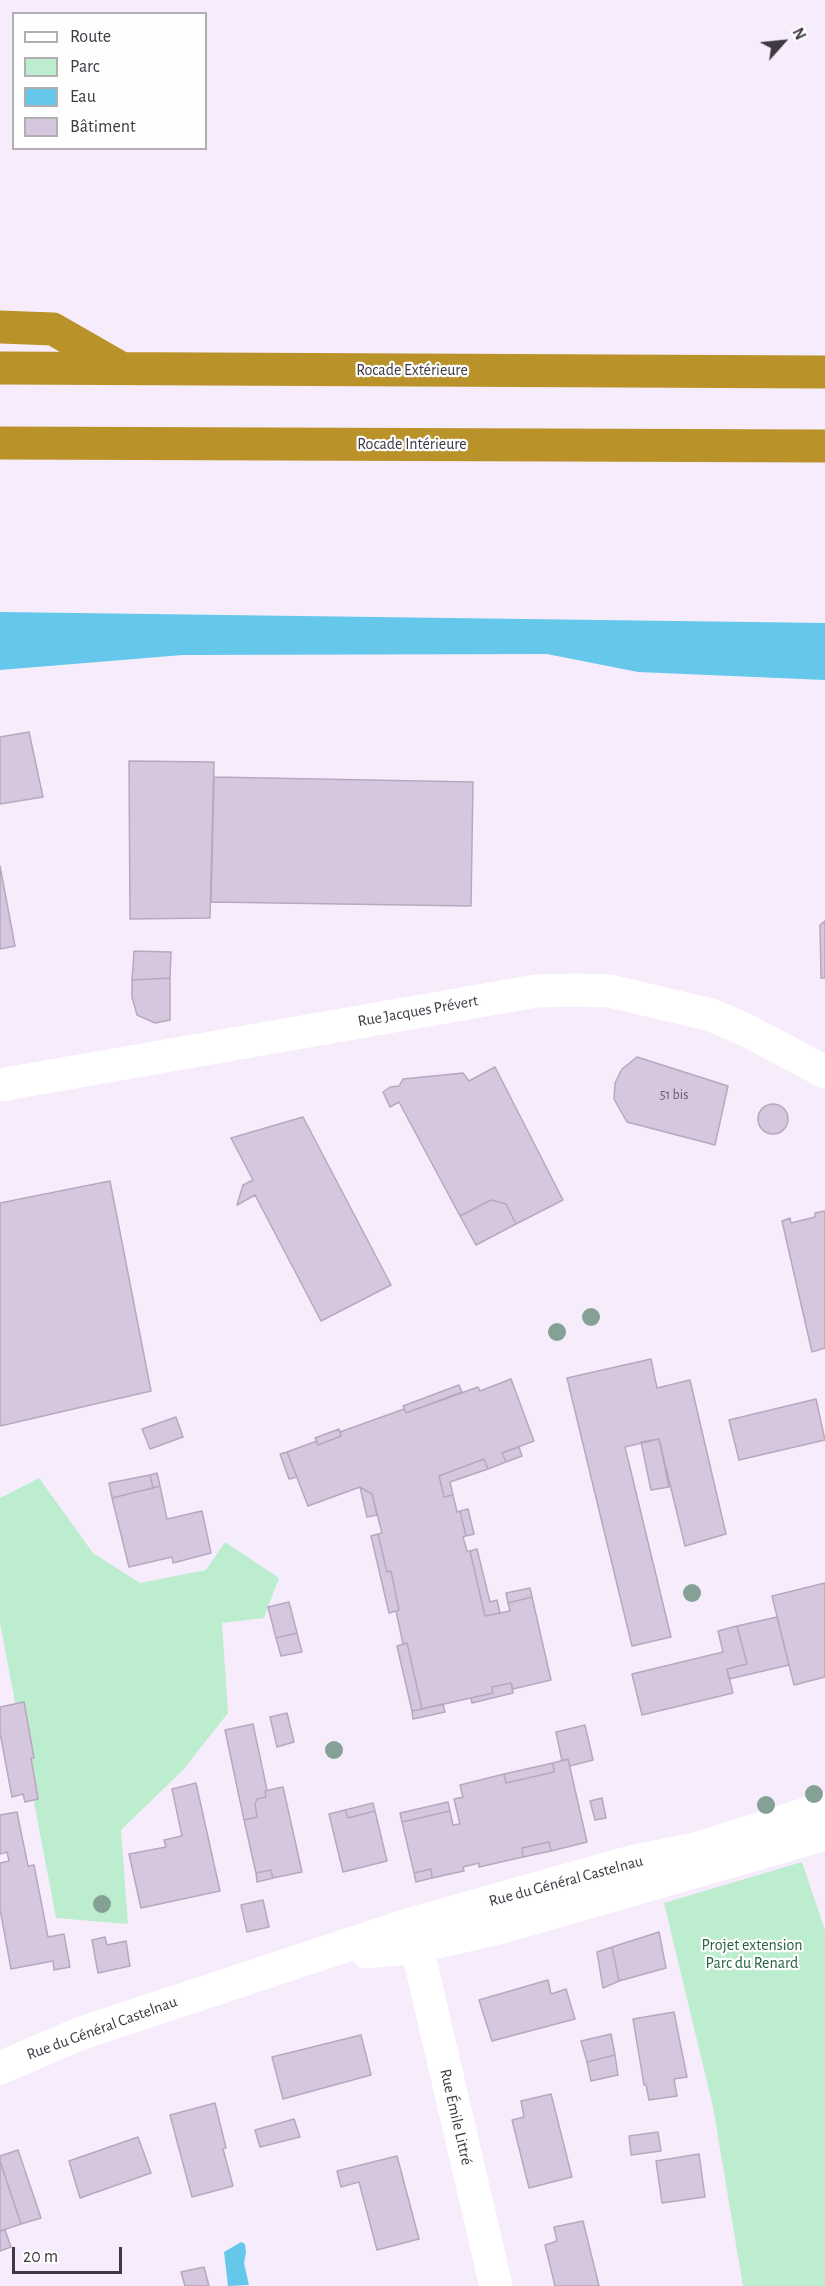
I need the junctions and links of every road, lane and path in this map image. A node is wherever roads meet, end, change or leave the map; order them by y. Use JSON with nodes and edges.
{"nodes":[{"id":1,"x":0,"y":327,"type":"edge"},
{"id":2,"x":0,"y":368,"type":"edge"},
{"id":3,"x":123,"y":369,"type":"junction"},
{"id":4,"x":825,"y":372,"type":"edge"},
{"id":5,"x":0,"y":443,"type":"edge"},
{"id":6,"x":825,"y":446,"type":"edge"},
{"id":7,"x":825,"y":1072,"type":"edge"},
{"id":8,"x":0,"y":1085,"type":"edge"},
{"id":9,"x":825,"y":1808,"type":"edge"},
{"id":10,"x":825,"y":1834,"type":"edge"},
{"id":11,"x":638,"y":1874,"type":"junction"},
{"id":12,"x":413,"y":1936,"type":"junction"},
{"id":13,"x":0,"y":2068,"type":"edge"},
{"id":14,"x":496,"y":2286,"type":"edge"}],
"edges":[{"from":1,"to":3,"type":"highway"},
{"from":2,"to":3,"type":"highway","name":"Rocade Extérieure"},
{"from":3,"to":4,"type":"highway","name":"Rocade Extérieure"},
{"from":5,"to":6,"type":"highway","name":"Rocade Intérieure"},
{"from":7,"to":8,"type":"street","name":"Rue Jacques Prévert"},
{"from":9,"to":11,"type":"street","name":"Rue du Général Castelnau"},
{"from":10,"to":11,"type":"street","name":"Rue du Général Castelnau"},
{"from":11,"to":12,"type":"street","name":"Rue du Général Castelnau"},
{"from":12,"to":13,"type":"street","name":"Rue du Général Castelnau"},
{"from":12,"to":14,"type":"street","name":"Rue Émile Littré"}]}
